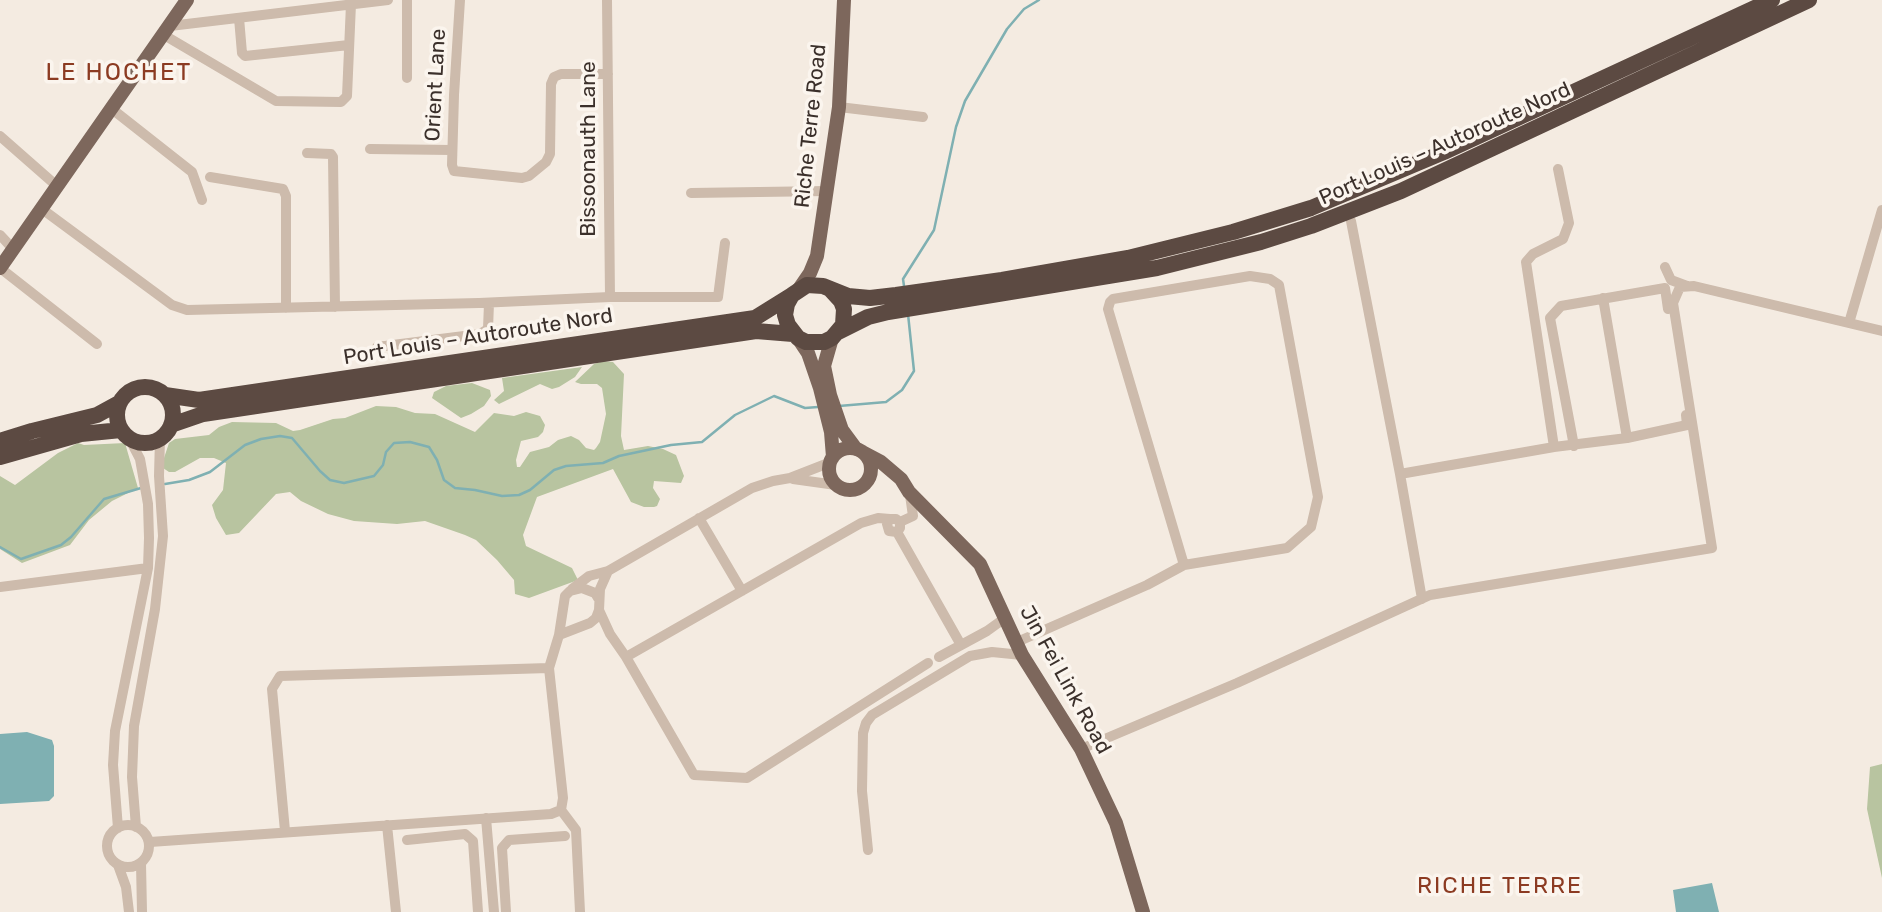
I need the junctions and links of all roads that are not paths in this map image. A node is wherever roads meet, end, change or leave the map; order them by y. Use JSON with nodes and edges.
{"nodes":[{"id":1,"x":187,"y":0,"type":"edge"},
{"id":2,"x":388,"y":0,"type":"edge"},
{"id":3,"x":407,"y":0,"type":"edge"},
{"id":4,"x":460,"y":0,"type":"edge"},
{"id":5,"x":607,"y":0,"type":"edge"},
{"id":6,"x":844,"y":0,"type":"edge"},
{"id":7,"x":1772,"y":0,"type":"edge"},
{"id":8,"x":1809,"y":0,"type":"edge"},
{"id":9,"x":351,"y":4,"type":"junction"},
{"id":10,"x":239,"y":18,"type":"junction"},
{"id":11,"x":167,"y":31,"type":"junction"},
{"id":12,"x":349,"y":45,"type":"junction"},
{"id":13,"x":608,"y":74,"type":"junction"},
{"id":14,"x":407,"y":78,"type":"dead end"},
{"id":15,"x":839,"y":107,"type":"junction"},
{"id":16,"x":112,"y":109,"type":"junction"},
{"id":17,"x":923,"y":117,"type":"dead end"},
{"id":18,"x":0,"y":136,"type":"edge"},
{"id":19,"x":370,"y":149,"type":"dead end"},
{"id":20,"x":452,"y":149,"type":"junction"},
{"id":21,"x":307,"y":153,"type":"dead end"},
{"id":22,"x":1558,"y":169,"type":"dead end"},
{"id":23,"x":210,"y":177,"type":"dead end"},
{"id":24,"x":58,"y":187,"type":"junction"},
{"id":25,"x":827,"y":191,"type":"junction"},
{"id":26,"x":691,"y":193,"type":"dead end"},
{"id":27,"x":202,"y":200,"type":"dead end"},
{"id":28,"x":42,"y":209,"type":"junction"},
{"id":29,"x":1882,"y":210,"type":"edge"},
{"id":30,"x":1351,"y":221,"type":"dead end"},
{"id":31,"x":0,"y":235,"type":"edge"},
{"id":32,"x":725,"y":243,"type":"dead end"},
{"id":33,"x":13,"y":249,"type":"junction"},
{"id":34,"x":817,"y":256,"type":"junction"},
{"id":35,"x":1665,"y":267,"type":"dead end"},
{"id":36,"x":0,"y":268,"type":"edge"},
{"id":37,"x":1686,"y":286,"type":"junction"},
{"id":38,"x":827,"y":287,"type":"junction"},
{"id":39,"x":795,"y":292,"type":"junction"},
{"id":40,"x":610,"y":297,"type":"junction"},
{"id":41,"x":1602,"y":298,"type":"junction"},
{"id":42,"x":905,"y":301,"type":"junction"},
{"id":43,"x":489,"y":303,"type":"junction"},
{"id":44,"x":335,"y":307,"type":"junction"},
{"id":45,"x":285,"y":308,"type":"junction"},
{"id":46,"x":1849,"y":324,"type":"junction"},
{"id":47,"x":1882,"y":331,"type":"edge"},
{"id":48,"x":835,"y":335,"type":"junction"},
{"id":49,"x":796,"y":336,"type":"junction"},
{"id":50,"x":97,"y":344,"type":"dead end"},
{"id":51,"x":377,"y":347,"type":"dead end"},
{"id":52,"x":165,"y":395,"type":"junction"},
{"id":53,"x":119,"y":403,"type":"junction"},
{"id":54,"x":171,"y":425,"type":"junction"},
{"id":55,"x":125,"y":434,"type":"junction"},
{"id":56,"x":160,"y":438,"type":"junction"},
{"id":57,"x":1627,"y":438,"type":"junction"},
{"id":58,"x":0,"y":441,"type":"edge"},
{"id":59,"x":1574,"y":446,"type":"junction"},
{"id":60,"x":1554,"y":447,"type":"junction"},
{"id":61,"x":860,"y":451,"type":"junction"},
{"id":62,"x":0,"y":457,"type":"edge"},
{"id":63,"x":832,"y":459,"type":"junction"},
{"id":64,"x":1400,"y":474,"type":"junction"},
{"id":65,"x":790,"y":478,"type":"junction"},
{"id":66,"x":866,"y":482,"type":"junction"},
{"id":67,"x":836,"y":485,"type":"junction"},
{"id":68,"x":909,"y":492,"type":"junction"},
{"id":69,"x":699,"y":518,"type":"junction"},
{"id":70,"x":893,"y":525,"type":"junction"},
{"id":71,"x":1184,"y":565,"type":"junction"},
{"id":72,"x":148,"y":568,"type":"junction"},
{"id":73,"x":608,"y":571,"type":"junction"},
{"id":74,"x":0,"y":587,"type":"edge"},
{"id":75,"x":570,"y":591,"type":"junction"},
{"id":76,"x":742,"y":591,"type":"junction"},
{"id":77,"x":1422,"y":599,"type":"junction"},
{"id":78,"x":599,"y":604,"type":"junction"},
{"id":79,"x":564,"y":614,"type":"junction"},
{"id":80,"x":1002,"y":620,"type":"junction"},
{"id":81,"x":587,"y":624,"type":"junction"},
{"id":82,"x":610,"y":634,"type":"junction"},
{"id":83,"x":559,"y":635,"type":"junction"},
{"id":84,"x":961,"y":645,"type":"junction"},
{"id":85,"x":1020,"y":648,"type":"junction"},
{"id":86,"x":626,"y":657,"type":"junction"},
{"id":87,"x":939,"y":657,"type":"dead end"},
{"id":88,"x":928,"y":663,"type":"dead end"},
{"id":89,"x":549,"y":668,"type":"junction"},
{"id":90,"x":1081,"y":748,"type":"junction"},
{"id":91,"x":561,"y":810,"type":"junction"},
{"id":92,"x":486,"y":818,"type":"junction"},
{"id":93,"x":387,"y":825,"type":"junction"},
{"id":94,"x":136,"y":827,"type":"junction"},
{"id":95,"x":118,"y":828,"type":"junction"},
{"id":96,"x":285,"y":831,"type":"junction"},
{"id":97,"x":565,"y":836,"type":"dead end"},
{"id":98,"x":407,"y":841,"type":"dead end"},
{"id":99,"x":150,"y":842,"type":"junction"},
{"id":100,"x":868,"y":850,"type":"dead end"},
{"id":101,"x":141,"y":863,"type":"junction"},
{"id":102,"x":118,"y":864,"type":"junction"},
{"id":103,"x":129,"y":912,"type":"edge"},
{"id":104,"x":142,"y":912,"type":"edge"},
{"id":105,"x":396,"y":912,"type":"edge"},
{"id":106,"x":478,"y":912,"type":"edge"},
{"id":107,"x":494,"y":912,"type":"edge"},
{"id":108,"x":506,"y":912,"type":"edge"},
{"id":109,"x":580,"y":912,"type":"edge"},
{"id":110,"x":1143,"y":912,"type":"edge"}],
"edges":[{"from":1,"to":11,"type":"main road"},
{"from":2,"to":9,"type":"street"},
{"from":3,"to":14,"type":"street"},
{"from":4,"to":20,"type":"street","name":"Orient Lane"},
{"from":5,"to":13,"type":"street","name":"Bissoonauth Lane"},
{"from":6,"to":15,"type":"main road","name":"Riche Terre Road"},
{"from":7,"to":42,"type":"highway","name":"Port Louis – Autoroute Nord"},
{"from":8,"to":42,"type":"highway","name":"Port Louis – Autoroute Nord"},
{"from":9,"to":10,"type":"street"},
{"from":9,"to":12,"type":"street"},
{"from":10,"to":11,"type":"street"},
{"from":10,"to":12,"type":"street"},
{"from":11,"to":12,"type":"street"},
{"from":11,"to":16,"type":"main road"},
{"from":13,"to":20,"type":"street","name":"Orient Lane"},
{"from":13,"to":40,"type":"street","name":"Bissoonauth Lane"},
{"from":15,"to":17,"type":"street"},
{"from":15,"to":25,"type":"main road","name":"Riche Terre Road"},
{"from":16,"to":24,"type":"main road"},
{"from":16,"to":27,"type":"street"},
{"from":18,"to":24,"type":"street"},
{"from":19,"to":20,"type":"street"},
{"from":21,"to":44,"type":"street"},
{"from":22,"to":60,"type":"street"},
{"from":23,"to":45,"type":"street"},
{"from":24,"to":28,"type":"main road"},
{"from":25,"to":26,"type":"street"},
{"from":25,"to":34,"type":"main road","name":"Riche Terre Road"},
{"from":28,"to":33,"type":"main road"},
{"from":28,"to":45,"type":"street"},
{"from":29,"to":46,"type":"street"},
{"from":30,"to":64,"type":"street"},
{"from":31,"to":33,"type":"street"},
{"from":32,"to":40,"type":"street"},
{"from":33,"to":36,"type":"main road"},
{"from":34,"to":38,"type":"main road"},
{"from":34,"to":39,"type":"main road"},
{"from":35,"to":37,"type":"street"},
{"from":36,"to":50,"type":"street"},
{"from":37,"to":46,"type":"street"},
{"from":37,"to":77,"type":"street"},
{"from":38,"to":39,"type":"highway"},
{"from":38,"to":42,"type":"highway","name":"Port Louis – Autoroute Nord"},
{"from":38,"to":48,"type":"highway"},
{"from":39,"to":49,"type":"highway"},
{"from":39,"to":52,"type":"highway","name":"Port Louis – Autoroute Nord"},
{"from":40,"to":43,"type":"street"},
{"from":41,"to":57,"type":"street"},
{"from":41,"to":57,"type":"street"},
{"from":41,"to":59,"type":"street"},
{"from":42,"to":48,"type":"highway","name":"Port Louis – Autoroute Nord"},
{"from":43,"to":44,"type":"street"},
{"from":43,"to":51,"type":"street"},
{"from":44,"to":45,"type":"street"},
{"from":46,"to":47,"type":"street"},
{"from":48,"to":49,"type":"highway"},
{"from":48,"to":61,"type":"main road"},
{"from":49,"to":54,"type":"highway","name":"Port Louis – Autoroute Nord"},
{"from":49,"to":63,"type":"main road"},
{"from":52,"to":53,"type":"highway"},
{"from":52,"to":54,"type":"highway"},
{"from":53,"to":55,"type":"highway"},
{"from":53,"to":58,"type":"highway"},
{"from":54,"to":56,"type":"highway"},
{"from":55,"to":56,"type":"highway"},
{"from":55,"to":62,"type":"highway"},
{"from":55,"to":72,"type":"street"},
{"from":56,"to":94,"type":"street"},
{"from":57,"to":59,"type":"street"},
{"from":59,"to":60,"type":"street"},
{"from":60,"to":64,"type":"street"},
{"from":61,"to":63,"type":"main road"},
{"from":61,"to":66,"type":"main road"},
{"from":61,"to":68,"type":"main road"},
{"from":63,"to":65,"type":"street"},
{"from":63,"to":67,"type":"main road"},
{"from":64,"to":77,"type":"street"},
{"from":65,"to":67,"type":"street"},
{"from":65,"to":69,"type":"street"},
{"from":66,"to":67,"type":"main road"},
{"from":66,"to":68,"type":"main road"},
{"from":68,"to":70,"type":"street"},
{"from":68,"to":80,"type":"main road","name":"Jin Fei Link Road"},
{"from":69,"to":73,"type":"street"},
{"from":69,"to":76,"type":"street"},
{"from":70,"to":76,"type":"street"},
{"from":70,"to":84,"type":"street"},
{"from":71,"to":71,"type":"street"},
{"from":71,"to":85,"type":"street"},
{"from":72,"to":74,"type":"street"},
{"from":72,"to":95,"type":"street"},
{"from":73,"to":75,"type":"street"},
{"from":73,"to":78,"type":"street"},
{"from":75,"to":78,"type":"street"},
{"from":75,"to":79,"type":"street"},
{"from":76,"to":86,"type":"street"},
{"from":77,"to":90,"type":"street"},
{"from":78,"to":81,"type":"street"},
{"from":78,"to":82,"type":"street"},
{"from":79,"to":81,"type":"street"},
{"from":79,"to":83,"type":"street"},
{"from":80,"to":84,"type":"street"},
{"from":80,"to":85,"type":"main road","name":"Jin Fei Link Road"},
{"from":81,"to":82,"type":"street"},
{"from":81,"to":83,"type":"street"},
{"from":82,"to":86,"type":"street"},
{"from":83,"to":89,"type":"street"},
{"from":84,"to":87,"type":"street"},
{"from":85,"to":90,"type":"main road","name":"Jin Fei Link Road"},
{"from":85,"to":100,"type":"street"},
{"from":86,"to":88,"type":"street"},
{"from":89,"to":91,"type":"street"},
{"from":89,"to":96,"type":"street"},
{"from":90,"to":110,"type":"main road","name":"Jin Fei Link Road"},
{"from":91,"to":92,"type":"street"},
{"from":91,"to":109,"type":"street"},
{"from":92,"to":93,"type":"street"},
{"from":92,"to":107,"type":"street"},
{"from":93,"to":96,"type":"street"},
{"from":93,"to":105,"type":"street"},
{"from":94,"to":95,"type":"street"},
{"from":94,"to":99,"type":"street"},
{"from":95,"to":102,"type":"street"},
{"from":96,"to":99,"type":"street"},
{"from":97,"to":108,"type":"street"},
{"from":98,"to":106,"type":"street"},
{"from":99,"to":101,"type":"street"},
{"from":101,"to":102,"type":"street"},
{"from":101,"to":104,"type":"street"},
{"from":102,"to":103,"type":"street"}]}
